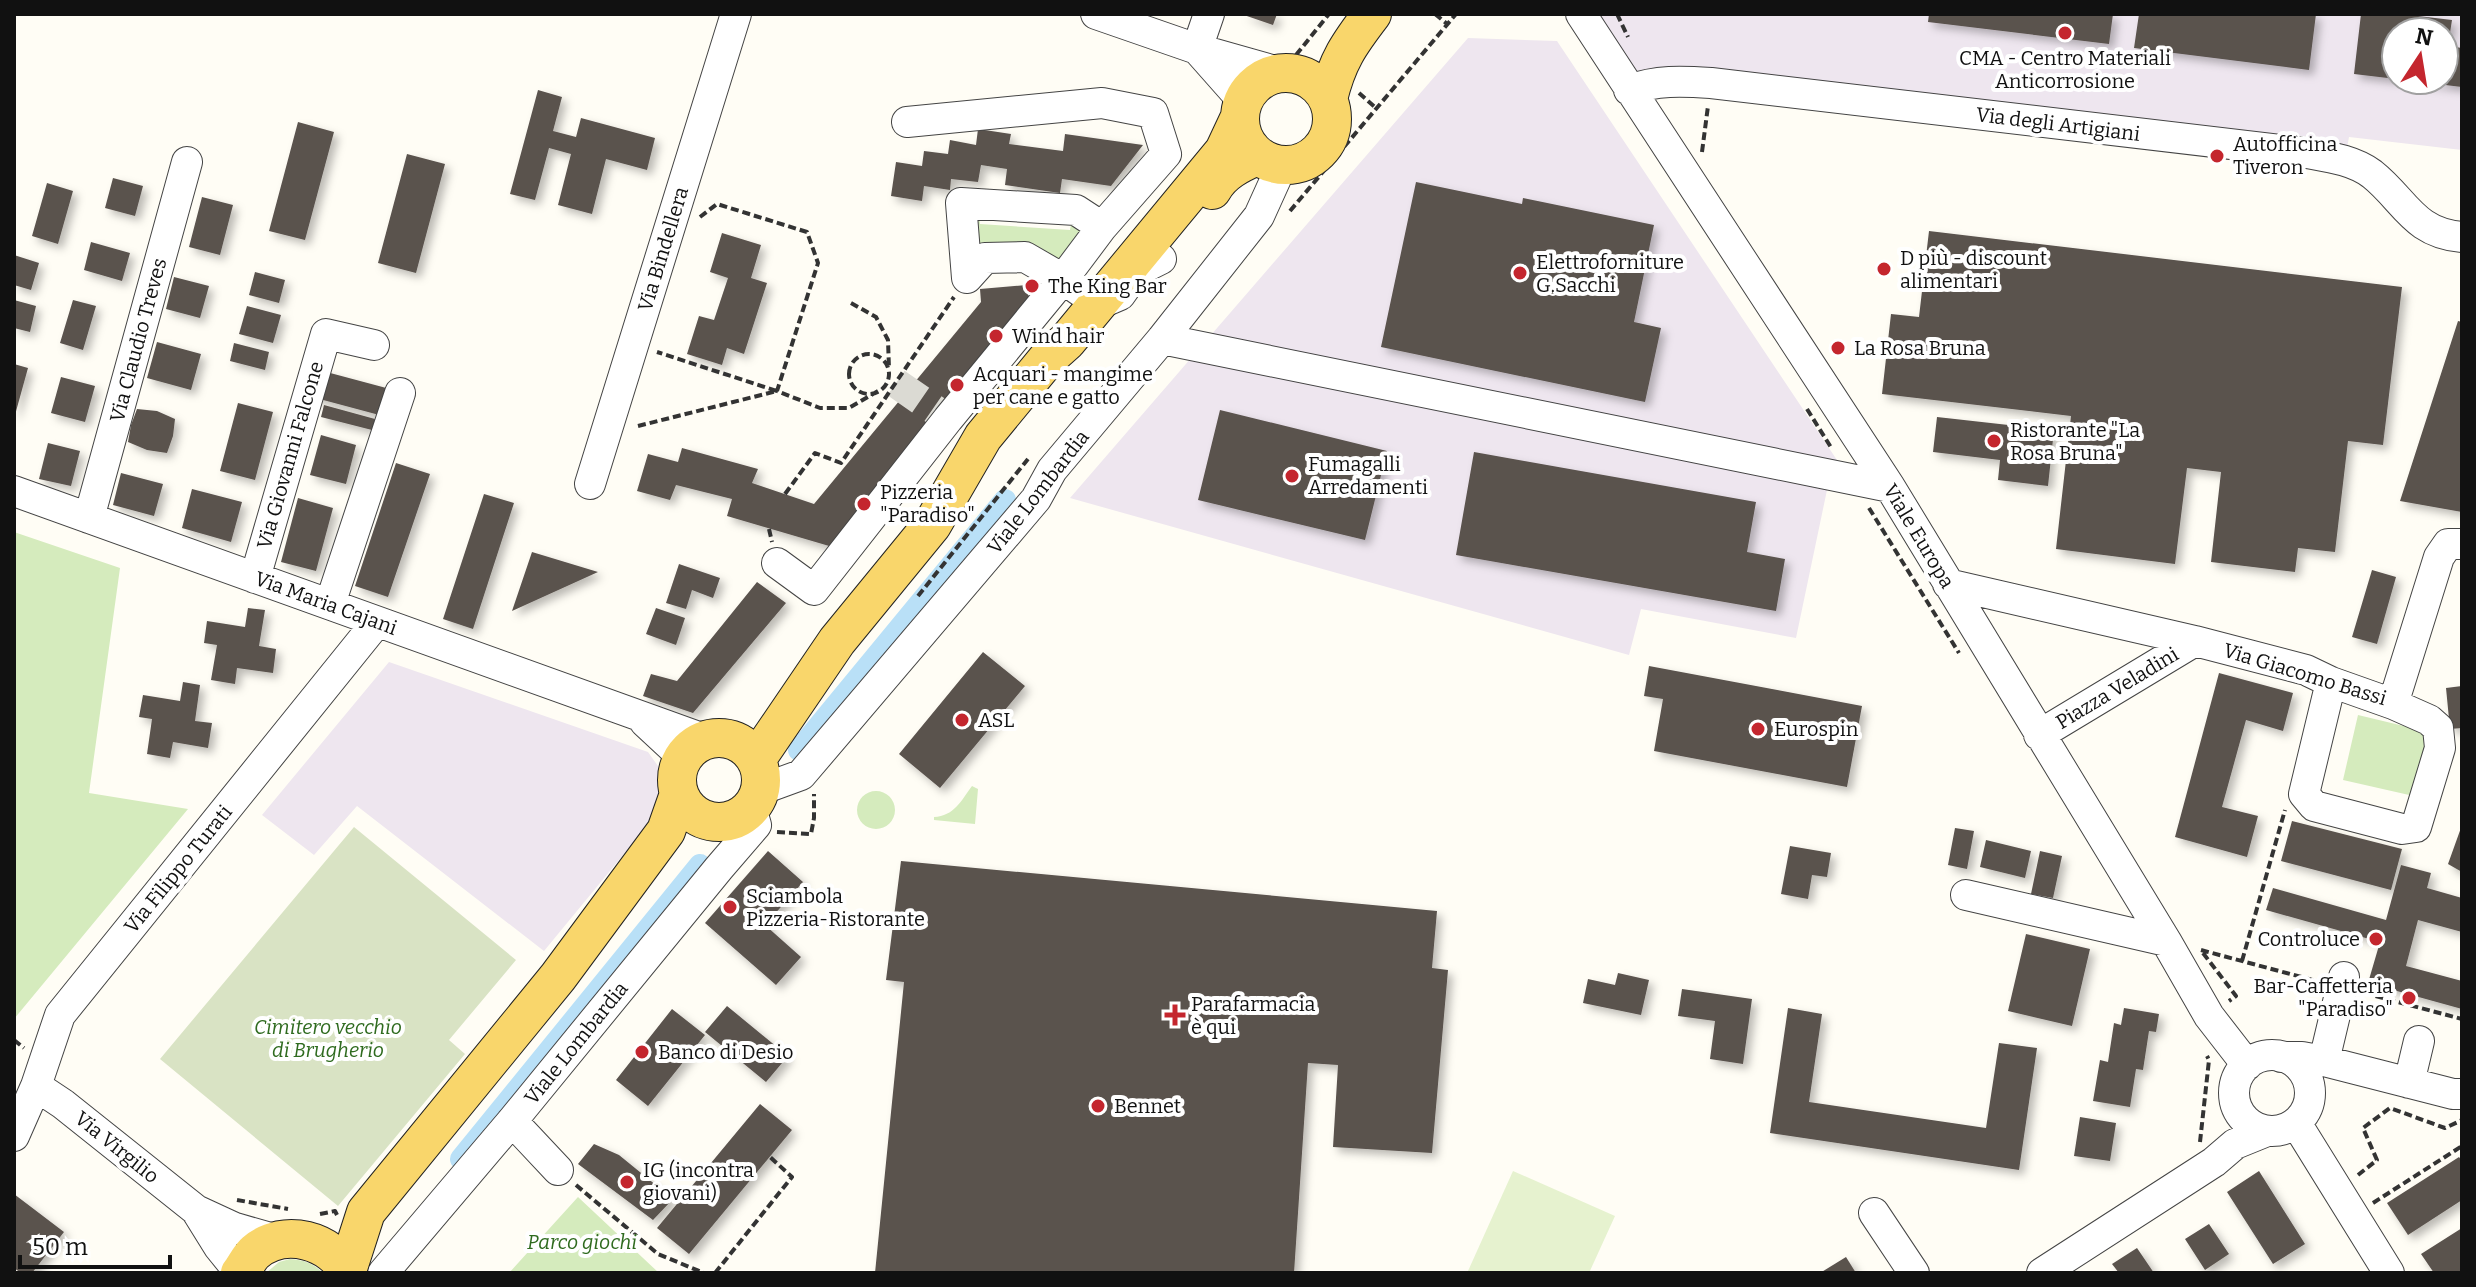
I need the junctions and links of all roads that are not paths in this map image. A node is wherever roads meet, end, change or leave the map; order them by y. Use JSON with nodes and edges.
{"nodes":[{"id":1,"x":736,"y":14,"type":"edge"},
{"id":2,"x":1096,"y":14,"type":"edge"},
{"id":3,"x":1209,"y":14,"type":"edge"},
{"id":4,"x":1348,"y":14,"type":"edge"},
{"id":5,"x":1372,"y":14,"type":"edge"},
{"id":6,"x":1581,"y":14,"type":"edge"},
{"id":7,"x":1197,"y":49,"type":"junction"},
{"id":8,"x":1287,"y":73,"type":"junction"},
{"id":9,"x":1629,"y":90,"type":"junction"},
{"id":10,"x":1328,"y":99,"type":"junction"},
{"id":11,"x":1241,"y":110,"type":"junction"},
{"id":12,"x":907,"y":122,"type":"dead end"},
{"id":13,"x":1273,"y":161,"type":"junction"},
{"id":14,"x":187,"y":162,"type":"dead end"},
{"id":15,"x":2462,"y":237,"type":"edge"},
{"id":16,"x":1093,"y":238,"type":"junction"},
{"id":17,"x":1161,"y":259,"type":"junction"},
{"id":18,"x":1063,"y":279,"type":"junction"},
{"id":19,"x":1109,"y":292,"type":"junction"},
{"id":20,"x":1162,"y":339,"type":"junction"},
{"id":21,"x":374,"y":345,"type":"dead end"},
{"id":22,"x":400,"y":393,"type":"dead end"},
{"id":23,"x":590,"y":484,"type":"dead end"},
{"id":24,"x":1890,"y":487,"type":"junction"},
{"id":25,"x":14,"y":491,"type":"edge"},
{"id":26,"x":89,"y":518,"type":"junction"},
{"id":27,"x":932,"y":525,"type":"junction"},
{"id":28,"x":2462,"y":544,"type":"edge"},
{"id":29,"x":777,"y":563,"type":"dead end"},
{"id":30,"x":255,"y":578,"type":"junction"},
{"id":31,"x":1948,"y":584,"type":"junction"},
{"id":32,"x":330,"y":604,"type":"junction"},
{"id":33,"x":377,"y":622,"type":"junction"},
{"id":34,"x":2195,"y":641,"type":"junction"},
{"id":35,"x":2331,"y":682,"type":"junction"},
{"id":36,"x":2393,"y":704,"type":"junction"},
{"id":37,"x":2039,"y":735,"type":"junction"},
{"id":38,"x":722,"y":777,"type":"junction"},
{"id":39,"x":1966,"y":895,"type":"dead end"},
{"id":40,"x":2166,"y":941,"type":"junction"},
{"id":41,"x":2344,"y":977,"type":"dead end"},
{"id":42,"x":2419,"y":1041,"type":"dead end"},
{"id":43,"x":2281,"y":1057,"type":"junction"},
{"id":44,"x":2247,"y":1065,"type":"junction"},
{"id":45,"x":2338,"y":1065,"type":"junction"},
{"id":46,"x":40,"y":1075,"type":"junction"},
{"id":47,"x":2409,"y":1083,"type":"junction"},
{"id":48,"x":2310,"y":1091,"type":"junction"},
{"id":49,"x":2462,"y":1094,"type":"edge"},
{"id":50,"x":2235,"y":1102,"type":"junction"},
{"id":51,"x":512,"y":1121,"type":"junction"},
{"id":52,"x":2281,"y":1127,"type":"junction"},
{"id":53,"x":14,"y":1136,"type":"edge"},
{"id":54,"x":2224,"y":1153,"type":"junction"},
{"id":55,"x":558,"y":1170,"type":"road end"},
{"id":56,"x":196,"y":1210,"type":"junction"},
{"id":57,"x":1874,"y":1213,"type":"dead end"},
{"id":58,"x":317,"y":1223,"type":"junction"},
{"id":59,"x":359,"y":1272,"type":"edge"},
{"id":60,"x":240,"y":1273,"type":"edge"},
{"id":61,"x":1914,"y":1273,"type":"edge"},
{"id":62,"x":2042,"y":1273,"type":"edge"},
{"id":63,"x":2389,"y":1273,"type":"edge"}],
"edges":[{"from":1,"to":23,"type":"street","name":"Via Bindellera"},
{"from":2,"to":7,"type":"street"},
{"from":3,"to":7,"type":"street"},
{"from":4,"to":8,"type":"main road"},
{"from":5,"to":10,"type":"main road"},
{"from":6,"to":9,"type":"street","name":"Viale Europa"},
{"from":7,"to":8,"type":"street"},
{"from":7,"to":11,"type":"street"},
{"from":8,"to":10,"type":"main road"},
{"from":8,"to":11,"type":"main road"},
{"from":9,"to":15,"type":"street","name":"Via degli Artigiani"},
{"from":9,"to":24,"type":"street","name":"Viale Europa"},
{"from":10,"to":13,"type":"main road"},
{"from":11,"to":13,"type":"main road"},
{"from":11,"to":19,"type":"main road","name":"Viale Lombardia"},
{"from":12,"to":16,"type":"street"},
{"from":13,"to":17,"type":"main road","name":"Viale Lombardia"},
{"from":13,"to":20,"type":"street","name":"Viale Lombardia"},
{"from":14,"to":26,"type":"street","name":"Via Claudio Treves"},
{"from":16,"to":18,"type":"street"},
{"from":16,"to":18,"type":"street"},
{"from":16,"to":19,"type":"street"},
{"from":17,"to":19,"type":"street","name":"Viale Lombardia"},
{"from":17,"to":27,"type":"main road","name":"Viale Lombardia"},
{"from":18,"to":19,"type":"street"},
{"from":18,"to":29,"type":"street"},
{"from":19,"to":27,"type":"main road","name":"Viale Lombardia"},
{"from":20,"to":24,"type":"street"},
{"from":20,"to":38,"type":"street","name":"Viale Lombardia"},
{"from":21,"to":30,"type":"street","name":"Via Giovanni Falcone"},
{"from":22,"to":32,"type":"street"},
{"from":24,"to":31,"type":"street","name":"Viale Europa"},
{"from":25,"to":26,"type":"street","name":"Via Maria Cajani"},
{"from":26,"to":30,"type":"street","name":"Via Maria Cajani"},
{"from":27,"to":38,"type":"main road","name":"Viale Lombardia"},
{"from":28,"to":36,"type":"street","name":"Via Giacomo Bassi"},
{"from":30,"to":32,"type":"street","name":"Via Maria Cajani"},
{"from":31,"to":34,"type":"street","name":"Via Giacomo Bassi"},
{"from":31,"to":37,"type":"street","name":"Viale Europa"},
{"from":32,"to":33,"type":"street","name":"Via Maria Cajani"},
{"from":33,"to":38,"type":"street","name":"Via Maria Cajani"},
{"from":33,"to":46,"type":"street","name":"Via Filippo Turati"},
{"from":34,"to":35,"type":"street","name":"Via Giacomo Bassi"},
{"from":34,"to":37,"type":"street","name":"Piazza Veladini"},
{"from":35,"to":36,"type":"street","name":"Via Giacomo Bassi"},
{"from":35,"to":36,"type":"street"},
{"from":37,"to":40,"type":"street","name":"Viale Europa"},
{"from":38,"to":51,"type":"street","name":"Viale Lombardia"},
{"from":38,"to":58,"type":"main road","name":"Viale Lombardia"},
{"from":39,"to":40,"type":"street"},
{"from":40,"to":44,"type":"street","name":"Viale Europa"},
{"from":41,"to":45,"type":"street"},
{"from":42,"to":47,"type":"street"},
{"from":43,"to":44,"type":"street"},
{"from":43,"to":45,"type":"street"},
{"from":43,"to":48,"type":"street"},
{"from":44,"to":50,"type":"street"},
{"from":45,"to":47,"type":"street"},
{"from":45,"to":48,"type":"street"},
{"from":46,"to":53,"type":"street","name":"Via Filippo Turati"},
{"from":46,"to":56,"type":"street","name":"Via Virgilio"},
{"from":47,"to":49,"type":"street"},
{"from":48,"to":52,"type":"street"},
{"from":50,"to":52,"type":"street"},
{"from":50,"to":54,"type":"street"},
{"from":51,"to":55,"type":"street"},
{"from":51,"to":59,"type":"street","name":"Viale Lombardia"},
{"from":52,"to":54,"type":"street"},
{"from":52,"to":63,"type":"street"},
{"from":54,"to":62,"type":"street"},
{"from":56,"to":58,"type":"street","name":"Via Virgilio"},
{"from":56,"to":60,"type":"street","name":"Via Virgilio"},
{"from":57,"to":61,"type":"street"},
{"from":58,"to":59,"type":"main road","name":"Viale Lombardia"},
{"from":58,"to":59,"type":"main road"},
{"from":58,"to":60,"type":"main road"}]}
